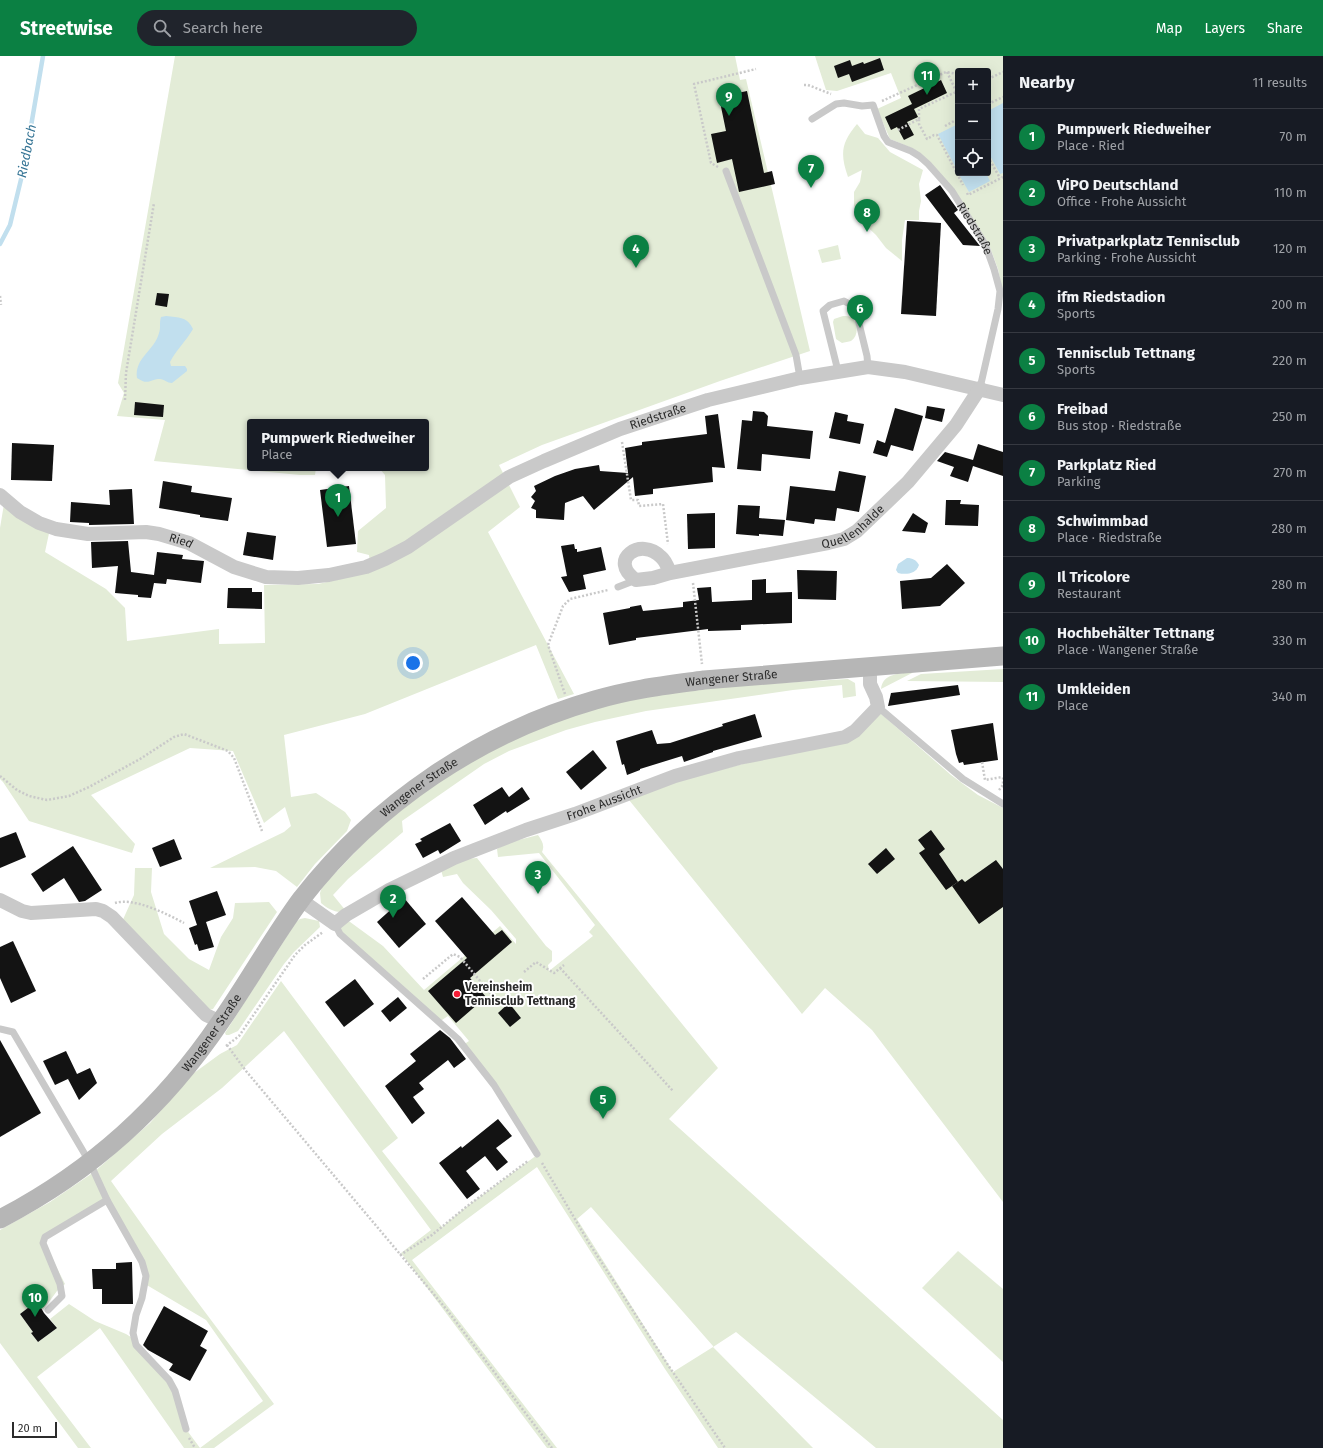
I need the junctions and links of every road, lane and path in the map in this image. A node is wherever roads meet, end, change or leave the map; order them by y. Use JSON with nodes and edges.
{"nodes":[{"id":1,"x":756,"y":69,"type":"dead end"},
{"id":2,"x":946,"y":72,"type":"junction"},
{"id":3,"x":1003,"y":72,"type":"edge"},
{"id":4,"x":955,"y":74,"type":"edge"},
{"id":5,"x":991,"y":78,"type":"edge"},
{"id":6,"x":804,"y":84,"type":"dead end"},
{"id":7,"x":955,"y":89,"type":"edge"},
{"id":8,"x":955,"y":96,"type":"edge"},
{"id":9,"x":1003,"y":97,"type":"edge"},
{"id":10,"x":844,"y":103,"type":"junction"},
{"id":11,"x":991,"y":103,"type":"edge"},
{"id":12,"x":873,"y":105,"type":"junction"},
{"id":13,"x":812,"y":119,"type":"dead end"},
{"id":14,"x":919,"y":119,"type":"junction"},
{"id":15,"x":955,"y":121,"type":"edge"},
{"id":16,"x":945,"y":126,"type":"dead end"},
{"id":17,"x":898,"y":130,"type":"dead end"},
{"id":18,"x":991,"y":162,"type":"edge"},
{"id":19,"x":726,"y":171,"type":"joint"},
{"id":20,"x":1003,"y":177,"type":"edge"},
{"id":21,"x":1000,"y":178,"type":"junction"},
{"id":22,"x":154,"y":203,"type":"dead end"},
{"id":23,"x":0,"y":296,"type":"edge"},
{"id":24,"x":1,"y":305,"type":"dead end"},
{"id":25,"x":868,"y":367,"type":"junction"},
{"id":26,"x":838,"y":372,"type":"junction"},
{"id":27,"x":800,"y":378,"type":"junction"},
{"id":28,"x":980,"y":388,"type":"junction"},
{"id":29,"x":1003,"y":395,"type":"edge"},
{"id":30,"x":125,"y":400,"type":"dead end"},
{"id":31,"x":620,"y":429,"type":"junction"},
{"id":32,"x":0,"y":495,"type":"edge"},
{"id":33,"x":669,"y":550,"type":"dead end"},
{"id":34,"x":366,"y":567,"type":"joint"},
{"id":35,"x":692,"y":570,"type":"junction"},
{"id":36,"x":670,"y":573,"type":"junction"},
{"id":37,"x":636,"y":580,"type":"junction"},
{"id":38,"x":618,"y":587,"type":"joint"},
{"id":39,"x":1003,"y":656,"type":"edge"},
{"id":40,"x":870,"y":667,"type":"junction"},
{"id":41,"x":559,"y":678,"type":"dead end"},
{"id":42,"x":704,"y":680,"type":"junction"},
{"id":43,"x":878,"y":706,"type":"junction"},
{"id":44,"x":982,"y":762,"type":"dead end"},
{"id":45,"x":0,"y":776,"type":"edge"},
{"id":46,"x":1002,"y":777,"type":"edge"},
{"id":47,"x":999,"y":790,"type":"dead end"},
{"id":48,"x":1003,"y":804,"type":"edge"},
{"id":49,"x":262,"y":831,"type":"dead end"},
{"id":50,"x":0,"y":900,"type":"edge"},
{"id":51,"x":301,"y":900,"type":"junction"},
{"id":52,"x":103,"y":911,"type":"junction"},
{"id":53,"x":184,"y":923,"type":"dead end"},
{"id":54,"x":335,"y":924,"type":"junction"},
{"id":55,"x":564,"y":965,"type":"dead end"},
{"id":56,"x":560,"y":968,"type":"junction"},
{"id":57,"x":524,"y":972,"type":"dead end"},
{"id":58,"x":423,"y":979,"type":"dead end"},
{"id":59,"x":492,"y":995,"type":"dead end"},
{"id":60,"x":221,"y":1022,"type":"junction"},
{"id":61,"x":0,"y":1029,"type":"edge"},
{"id":62,"x":205,"y":1043,"type":"junction"},
{"id":63,"x":227,"y":1046,"type":"junction"},
{"id":64,"x":673,"y":1091,"type":"dead end"},
{"id":65,"x":537,"y":1154,"type":"junction"},
{"id":66,"x":90,"y":1163,"type":"junction"},
{"id":67,"x":106,"y":1200,"type":"junction"},
{"id":68,"x":0,"y":1218,"type":"edge"},
{"id":69,"x":400,"y":1255,"type":"junction"},
{"id":70,"x":48,"y":1310,"type":"dead end"},
{"id":71,"x":186,"y":1429,"type":"dead end"},
{"id":72,"x":552,"y":1448,"type":"edge"},
{"id":73,"x":725,"y":1448,"type":"edge"}],
"edges":[{"from":1,"to":19,"type":"path"},
{"from":2,"to":4,"type":"path"},
{"from":2,"to":7,"type":"path"},
{"from":2,"to":12,"type":"path"},
{"from":3,"to":5,"type":"path"},
{"from":6,"to":10,"type":"path"},
{"from":8,"to":14,"type":"path"},
{"from":9,"to":11,"type":"path"},
{"from":10,"to":12,"type":"lane"},
{"from":10,"to":13,"type":"lane"},
{"from":12,"to":28,"type":"lane","name":"Riedstraße"},
{"from":14,"to":17,"type":"path"},
{"from":14,"to":21,"type":"path"},
{"from":15,"to":16,"type":"path"},
{"from":18,"to":21,"type":"path"},
{"from":19,"to":27,"type":"lane"},
{"from":20,"to":21,"type":"path"},
{"from":22,"to":30,"type":"path"},
{"from":23,"to":24,"type":"path"},
{"from":25,"to":26,"type":"street","name":"Riedstraße"},
{"from":25,"to":26,"type":"lane"},
{"from":25,"to":28,"type":"street","name":"Riedstraße"},
{"from":26,"to":27,"type":"street","name":"Riedstraße"},
{"from":27,"to":31,"type":"street","name":"Riedstraße"},
{"from":28,"to":29,"type":"street","name":"Riedstraße"},
{"from":28,"to":35,"type":"street","name":"Quellenhalde"},
{"from":31,"to":33,"type":"path"},
{"from":31,"to":34,"type":"street","name":"Riedstraße"},
{"from":32,"to":34,"type":"street","name":"Ried"},
{"from":35,"to":36,"type":"street","name":"Quellenhalde"},
{"from":35,"to":42,"type":"path"},
{"from":36,"to":37,"type":"street","name":"Quellenhalde"},
{"from":36,"to":37,"type":"street"},
{"from":37,"to":38,"type":"lane"},
{"from":38,"to":41,"type":"path"},
{"from":39,"to":40,"type":"main road","name":"Wangener Straße"},
{"from":40,"to":42,"type":"main road","name":"Wangener Straße"},
{"from":40,"to":43,"type":"street"},
{"from":42,"to":51,"type":"main road","name":"Wangener Straße"},
{"from":43,"to":48,"type":"lane"},
{"from":43,"to":54,"type":"street","name":"Frohe Aussicht"},
{"from":44,"to":46,"type":"path"},
{"from":45,"to":49,"type":"path"},
{"from":46,"to":47,"type":"path"},
{"from":50,"to":52,"type":"street"},
{"from":51,"to":54,"type":"street"},
{"from":51,"to":60,"type":"main road","name":"Wangener Straße"},
{"from":52,"to":53,"type":"path"},
{"from":52,"to":60,"type":"street"},
{"from":54,"to":63,"type":"path"},
{"from":54,"to":65,"type":"lane"},
{"from":55,"to":56,"type":"path"},
{"from":56,"to":57,"type":"path"},
{"from":56,"to":64,"type":"path"},
{"from":58,"to":59,"type":"path"},
{"from":60,"to":62,"type":"main road","name":"Wangener Straße"},
{"from":61,"to":66,"type":"lane"},
{"from":62,"to":63,"type":"path"},
{"from":62,"to":66,"type":"main road","name":"Wangener Straße"},
{"from":63,"to":69,"type":"path"},
{"from":65,"to":69,"type":"path"},
{"from":65,"to":73,"type":"path"},
{"from":66,"to":67,"type":"lane"},
{"from":66,"to":68,"type":"main road","name":"Wangener Straße"},
{"from":67,"to":70,"type":"lane"},
{"from":67,"to":71,"type":"lane"},
{"from":69,"to":72,"type":"path"}]}
